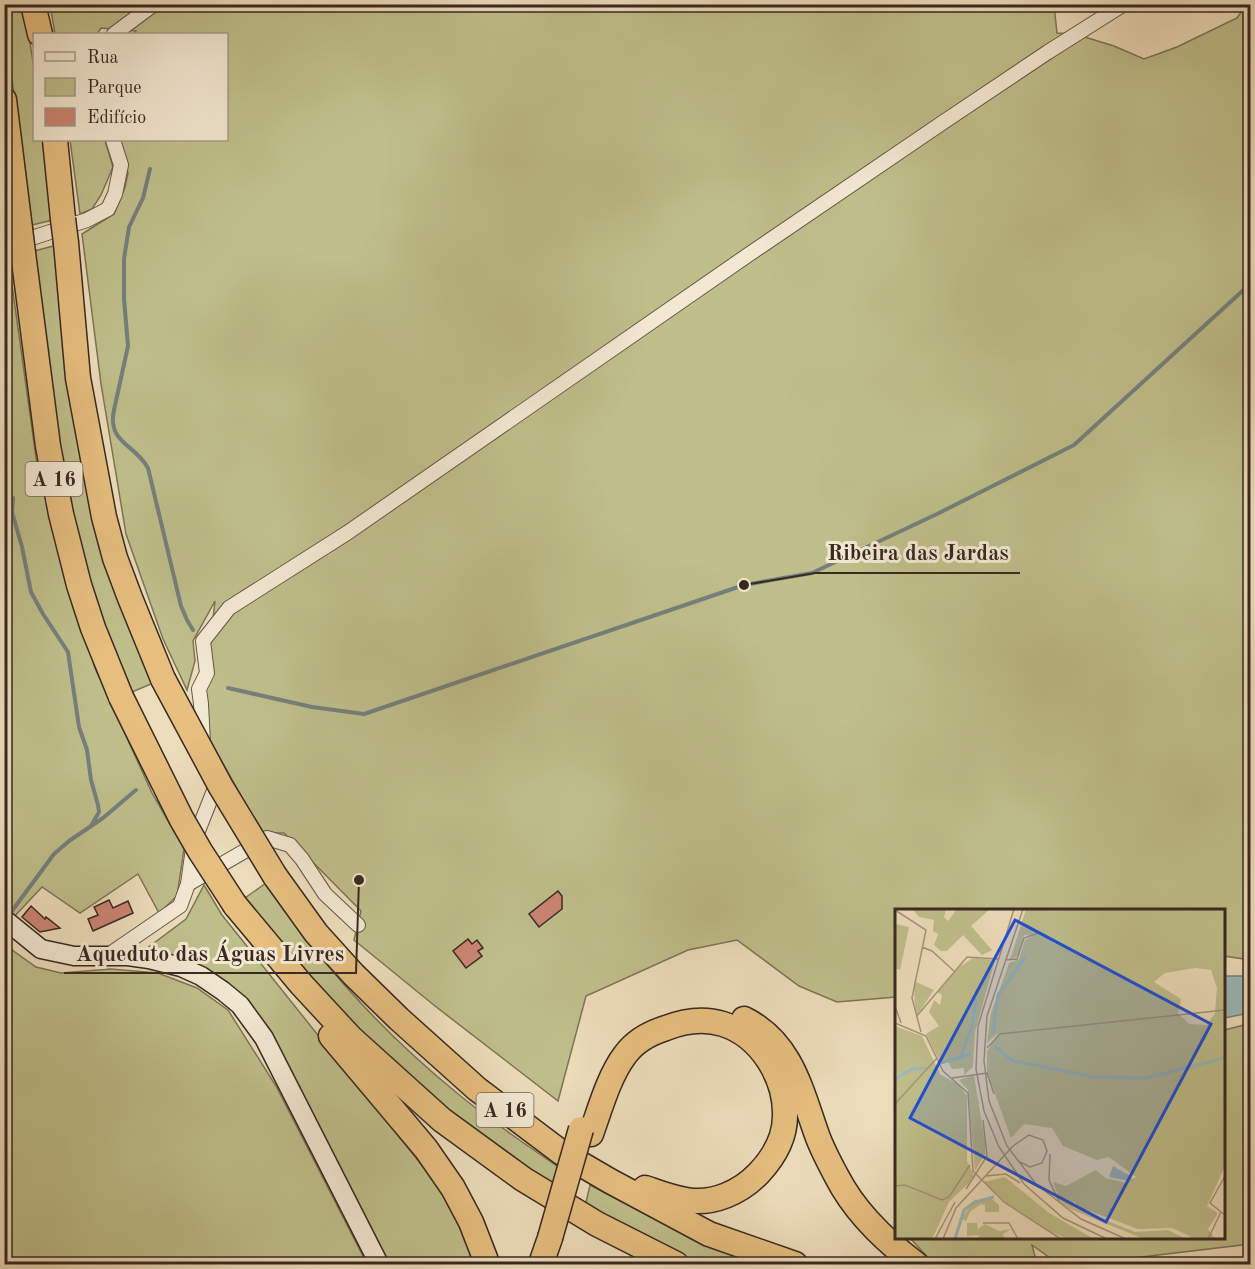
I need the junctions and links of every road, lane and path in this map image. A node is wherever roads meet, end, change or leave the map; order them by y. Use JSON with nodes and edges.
{"nodes":[{"id":1,"x":33,"y":4,"type":"edge"},
{"id":2,"x":1124,"y":4,"type":"edge"},
{"id":3,"x":153,"y":5,"type":"edge"},
{"id":4,"x":40,"y":33,"type":"edge"},
{"id":5,"x":115,"y":33,"type":"edge"},
{"id":6,"x":4,"y":100,"type":"edge"},
{"id":7,"x":55,"y":141,"type":"edge"},
{"id":8,"x":113,"y":141,"type":"edge"},
{"id":9,"x":14,"y":250,"type":"edge"},
{"id":10,"x":188,"y":884,"type":"junction"},
{"id":11,"x":238,"y":909,"type":"junction"},
{"id":12,"x":4,"y":919,"type":"edge"},
{"id":13,"x":358,"y":925,"type":"dead end"},
{"id":14,"x":106,"y":956,"type":"junction"},
{"id":15,"x":531,"y":1129,"type":"junction"},
{"id":16,"x":586,"y":1132,"type":"junction"},
{"id":17,"x":554,"y":1249,"type":"edge"},
{"id":18,"x":379,"y":1264,"type":"edge"},
{"id":19,"x":487,"y":1264,"type":"edge"},
{"id":20,"x":542,"y":1264,"type":"edge"},
{"id":21,"x":676,"y":1264,"type":"edge"},
{"id":22,"x":795,"y":1264,"type":"edge"},
{"id":23,"x":916,"y":1264,"type":"edge"}],
"edges":[{"from":1,"to":4,"type":"highway"},
{"from":2,"to":10,"type":"street"},
{"from":3,"to":5,"type":"street"},
{"from":6,"to":9,"type":"highway","number":"A 16","bridge":true},
{"from":7,"to":15,"type":"highway","number":"A 16","bridge":true},
{"from":8,"to":9,"type":"street"},
{"from":9,"to":11,"type":"highway","number":"A 16","bridge":true},
{"from":10,"to":13,"type":"street"},
{"from":10,"to":14,"type":"street"},
{"from":11,"to":19,"type":"highway","number":"A 16"},
{"from":11,"to":21,"type":"highway","number":"A 16"},
{"from":12,"to":14,"type":"main road"},
{"from":14,"to":18,"type":"main road"},
{"from":15,"to":16,"type":"highway","number":"A 16"},
{"from":15,"to":22,"type":"highway","number":"A 16"},
{"from":16,"to":17,"type":"highway","number":"A 16","bridge":true},
{"from":16,"to":23,"type":"highway","number":"A 16"},
{"from":17,"to":20,"type":"highway","number":"A 16"}]}
